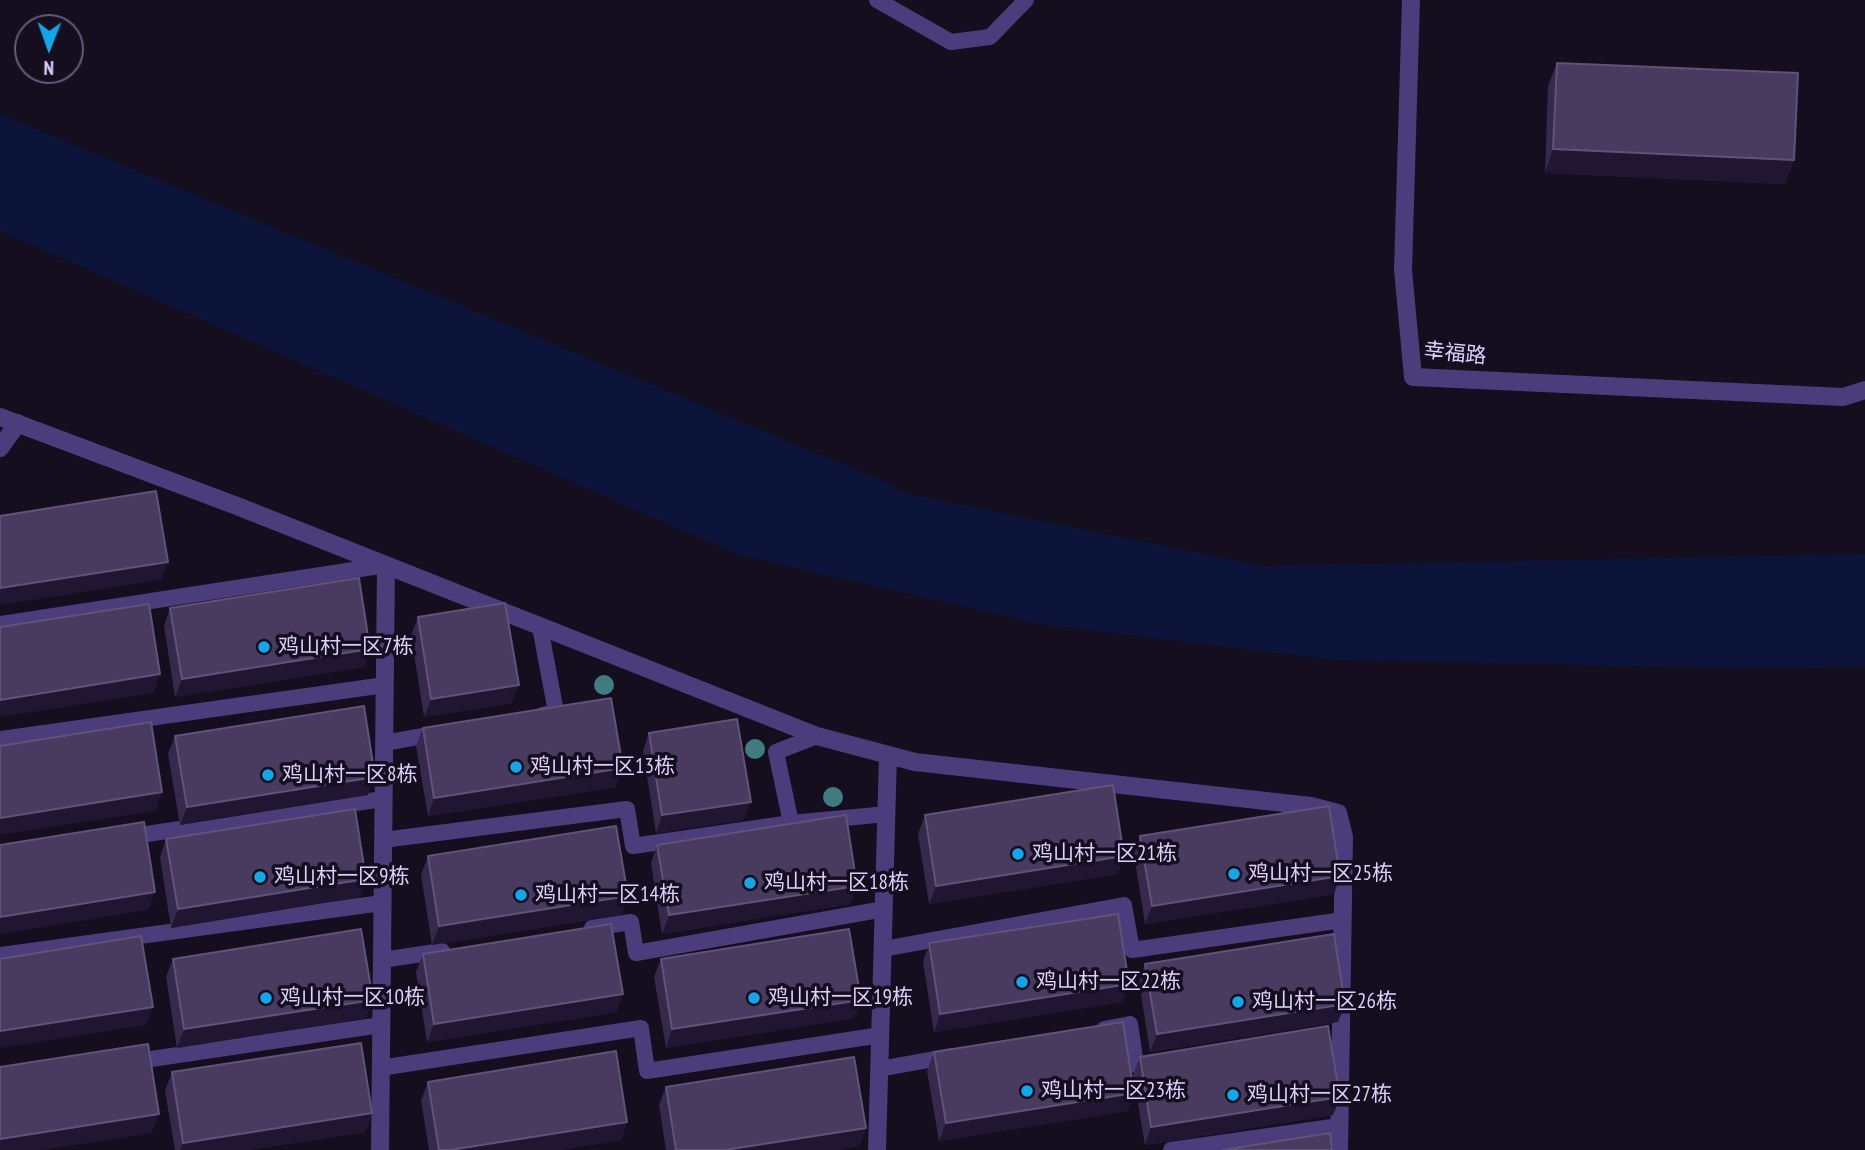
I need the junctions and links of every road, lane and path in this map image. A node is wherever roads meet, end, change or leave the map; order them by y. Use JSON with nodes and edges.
{"nodes":[{"id":1,"x":877,"y":0,"type":"edge"},
{"id":2,"x":1026,"y":0,"type":"edge"},
{"id":3,"x":1410,"y":0,"type":"edge"},
{"id":4,"x":1865,"y":390,"type":"edge"},
{"id":5,"x":0,"y":416,"type":"edge"},
{"id":6,"x":18,"y":423,"type":"junction"},
{"id":7,"x":0,"y":447,"type":"edge"},
{"id":8,"x":386,"y":565,"type":"junction"},
{"id":9,"x":0,"y":624,"type":"edge"},
{"id":10,"x":540,"y":626,"type":"junction"},
{"id":11,"x":385,"y":685,"type":"junction"},
{"id":12,"x":530,"y":717,"type":"edge"},
{"id":13,"x":450,"y":731,"type":"edge"},
{"id":14,"x":817,"y":736,"type":"junction"},
{"id":15,"x":0,"y":739,"type":"edge"},
{"id":16,"x":384,"y":743,"type":"junction"},
{"id":17,"x":888,"y":755,"type":"junction"},
{"id":18,"x":383,"y":799,"type":"junction"},
{"id":19,"x":887,"y":814,"type":"junction"},
{"id":20,"x":791,"y":823,"type":"junction"},
{"id":21,"x":110,"y":839,"type":"edge"},
{"id":22,"x":383,"y":840,"type":"junction"},
{"id":23,"x":382,"y":903,"type":"junction"},
{"id":24,"x":884,"y":909,"type":"junction"},
{"id":25,"x":1343,"y":920,"type":"junction"},
{"id":26,"x":575,"y":930,"type":"edge"},
{"id":27,"x":465,"y":947,"type":"edge"},
{"id":28,"x":883,"y":949,"type":"junction"},
{"id":29,"x":0,"y":955,"type":"edge"},
{"id":30,"x":382,"y":960,"type":"junction"},
{"id":31,"x":381,"y":1025,"type":"junction"},
{"id":32,"x":1090,"y":1031,"type":"edge"},
{"id":33,"x":881,"y":1034,"type":"junction"},
{"id":34,"x":972,"y":1052,"type":"edge"},
{"id":35,"x":1177,"y":1059,"type":"edge"},
{"id":36,"x":109,"y":1065,"type":"edge"},
{"id":37,"x":380,"y":1068,"type":"junction"},
{"id":38,"x":880,"y":1069,"type":"junction"},
{"id":39,"x":1339,"y":1126,"type":"junction"},
{"id":40,"x":380,"y":1150,"type":"edge"},
{"id":41,"x":877,"y":1150,"type":"edge"},
{"id":42,"x":1171,"y":1150,"type":"edge"},
{"id":43,"x":1339,"y":1150,"type":"edge"}],
"edges":[{"from":1,"to":2,"type":"lane"},
{"from":3,"to":4,"type":"street","name":"幸福路"},
{"from":5,"to":6,"type":"street"},
{"from":6,"to":7,"type":"street"},
{"from":6,"to":8,"type":"street"},
{"from":8,"to":9,"type":"lane"},
{"from":8,"to":10,"type":"street"},
{"from":8,"to":11,"type":"street"},
{"from":10,"to":12,"type":"lane"},
{"from":10,"to":14,"type":"street"},
{"from":11,"to":15,"type":"lane"},
{"from":11,"to":16,"type":"street"},
{"from":13,"to":16,"type":"lane"},
{"from":14,"to":17,"type":"street"},
{"from":14,"to":20,"type":"lane"},
{"from":16,"to":18,"type":"street"},
{"from":17,"to":19,"type":"street"},
{"from":17,"to":25,"type":"street"},
{"from":18,"to":21,"type":"lane"},
{"from":18,"to":22,"type":"street"},
{"from":19,"to":20,"type":"lane"},
{"from":19,"to":24,"type":"street"},
{"from":20,"to":22,"type":"lane"},
{"from":22,"to":23,"type":"street"},
{"from":23,"to":29,"type":"lane"},
{"from":23,"to":30,"type":"street"},
{"from":24,"to":26,"type":"lane"},
{"from":24,"to":28,"type":"street"},
{"from":25,"to":28,"type":"lane"},
{"from":25,"to":39,"type":"street"},
{"from":27,"to":30,"type":"lane"},
{"from":28,"to":33,"type":"street"},
{"from":30,"to":31,"type":"street"},
{"from":31,"to":36,"type":"lane"},
{"from":31,"to":37,"type":"street"},
{"from":32,"to":35,"type":"lane"},
{"from":33,"to":37,"type":"lane"},
{"from":33,"to":38,"type":"street"},
{"from":34,"to":38,"type":"lane"},
{"from":37,"to":40,"type":"street"},
{"from":38,"to":41,"type":"street"},
{"from":39,"to":42,"type":"lane"},
{"from":39,"to":43,"type":"street"}]}
